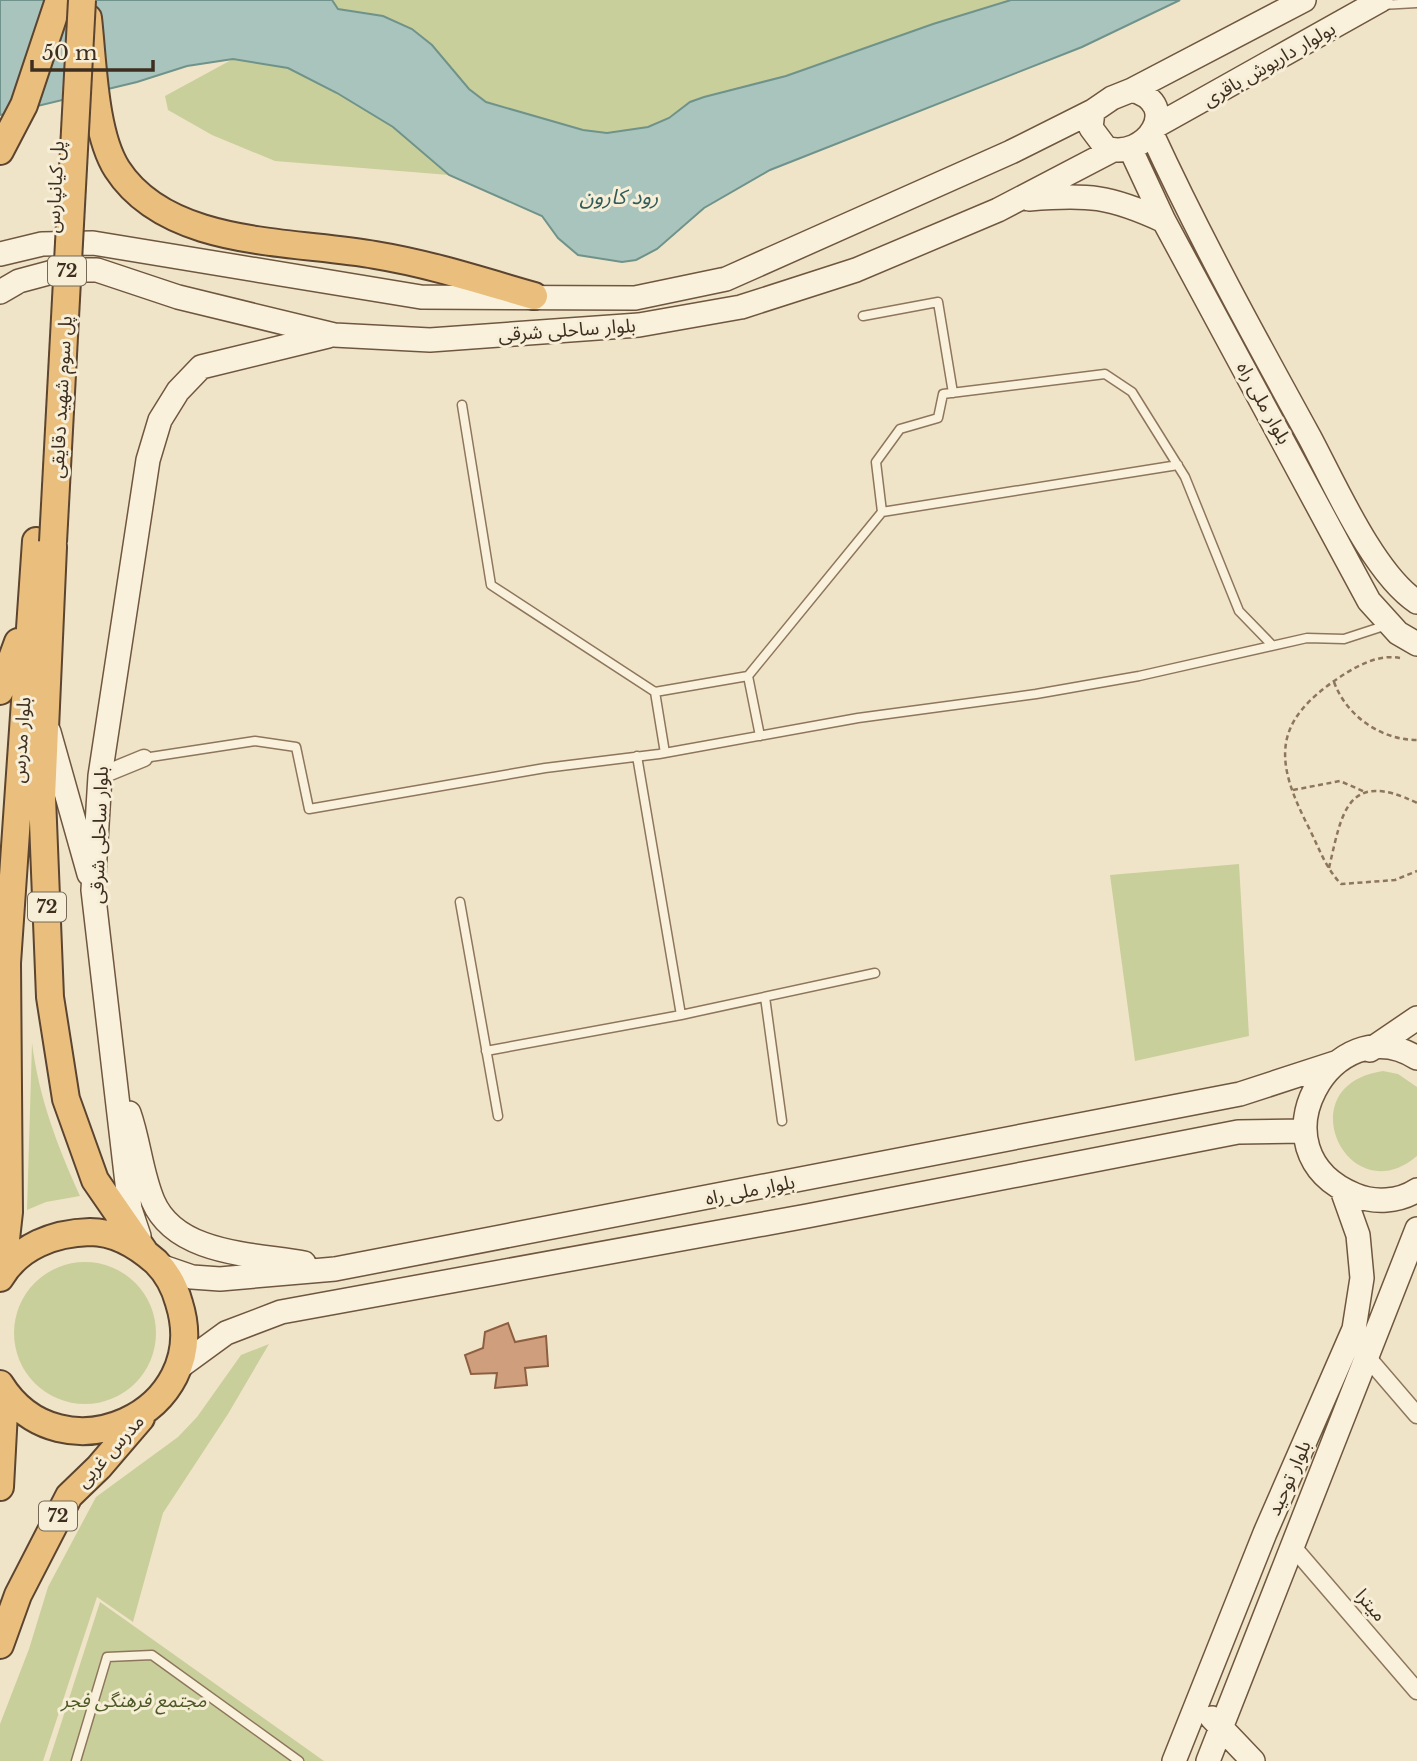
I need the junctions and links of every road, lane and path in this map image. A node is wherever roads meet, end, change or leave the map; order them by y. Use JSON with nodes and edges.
{"nodes":[{"id":1,"x":59,"y":0,"type":"edge"},
{"id":2,"x":65,"y":0,"type":"edge"},
{"id":3,"x":84,"y":0,"type":"edge"},
{"id":4,"x":1304,"y":0,"type":"edge"},
{"id":5,"x":1376,"y":3,"type":"edge"},
{"id":6,"x":1417,"y":3,"type":"edge"},
{"id":7,"x":1132,"y":90,"type":"junction"},
{"id":8,"x":1093,"y":111,"type":"junction"},
{"id":9,"x":1154,"y":130,"type":"junction"},
{"id":10,"x":1121,"y":149,"type":"junction"},
{"id":11,"x":0,"y":150,"type":"edge"},
{"id":12,"x":1166,"y":165,"type":"junction"},
{"id":13,"x":1143,"y":174,"type":"junction"},
{"id":14,"x":1018,"y":200,"type":"junction"},
{"id":15,"x":1164,"y":220,"type":"junction"},
{"id":16,"x":0,"y":254,"type":"edge"},
{"id":17,"x":0,"y":292,"type":"edge"},
{"id":18,"x":534,"y":296,"type":"junction"},
{"id":19,"x":863,"y":316,"type":"dead end"},
{"id":20,"x":334,"y":335,"type":"junction"},
{"id":21,"x":953,"y":393,"type":"junction"},
{"id":22,"x":462,"y":405,"type":"dead end"},
{"id":23,"x":1178,"y":465,"type":"junction"},
{"id":24,"x":882,"y":512,"type":"junction"},
{"id":25,"x":44,"y":542,"type":"junction"},
{"id":26,"x":1417,"y":603,"type":"edge"},
{"id":27,"x":31,"y":604,"type":"junction"},
{"id":28,"x":1390,"y":624,"type":"junction"},
{"id":29,"x":1272,"y":645,"type":"junction"},
{"id":30,"x":1413,"y":652,"type":"edge"},
{"id":31,"x":748,"y":676,"type":"junction"},
{"id":32,"x":1334,"y":681,"type":"junction"},
{"id":33,"x":0,"y":691,"type":"edge"},
{"id":34,"x":655,"y":692,"type":"junction"},
{"id":35,"x":45,"y":720,"type":"junction"},
{"id":36,"x":760,"y":736,"type":"junction"},
{"id":37,"x":1417,"y":740,"type":"edge"},
{"id":38,"x":665,"y":753,"type":"junction"},
{"id":39,"x":636,"y":756,"type":"junction"},
{"id":40,"x":144,"y":758,"type":"joint"},
{"id":41,"x":100,"y":776,"type":"junction"},
{"id":42,"x":1293,"y":790,"type":"junction"},
{"id":43,"x":1365,"y":792,"type":"junction"},
{"id":44,"x":1417,"y":803,"type":"edge"},
{"id":45,"x":1328,"y":871,"type":"junction"},
{"id":46,"x":1417,"y":871,"type":"edge"},
{"id":47,"x":93,"y":890,"type":"junction"},
{"id":48,"x":460,"y":901,"type":"dead end"},
{"id":49,"x":0,"y":926,"type":"edge"},
{"id":50,"x":7,"y":963,"type":"junction"},
{"id":51,"x":875,"y":973,"type":"dead end"},
{"id":52,"x":765,"y":997,"type":"junction"},
{"id":53,"x":681,"y":1015,"type":"junction"},
{"id":54,"x":1417,"y":1018,"type":"edge"},
{"id":55,"x":0,"y":1029,"type":"edge"},
{"id":56,"x":1370,"y":1050,"type":"junction"},
{"id":57,"x":486,"y":1051,"type":"junction"},
{"id":58,"x":1417,"y":1058,"type":"edge"},
{"id":59,"x":1335,"y":1063,"type":"junction"},
{"id":60,"x":115,"y":1078,"type":"junction"},
{"id":61,"x":498,"y":1116,"type":"dead end"},
{"id":62,"x":782,"y":1121,"type":"dead end"},
{"id":63,"x":1305,"y":1130,"type":"junction"},
{"id":64,"x":801,"y":1181,"type":"junction"},
{"id":65,"x":1342,"y":1189,"type":"junction"},
{"id":66,"x":1417,"y":1190,"type":"edge"},
{"id":67,"x":807,"y":1216,"type":"junction"},
{"id":68,"x":1417,"y":1229,"type":"edge"},
{"id":69,"x":152,"y":1259,"type":"junction"},
{"id":70,"x":335,"y":1269,"type":"junction"},
{"id":71,"x":1,"y":1277,"type":"edge"},
{"id":72,"x":1368,"y":1358,"type":"junction"},
{"id":73,"x":178,"y":1368,"type":"junction"},
{"id":74,"x":3,"y":1389,"type":"edge"},
{"id":75,"x":150,"y":1408,"type":"junction"},
{"id":76,"x":1417,"y":1415,"type":"edge"},
{"id":77,"x":0,"y":1487,"type":"edge"},
{"id":78,"x":1293,"y":1547,"type":"junction"},
{"id":79,"x":0,"y":1646,"type":"edge"},
{"id":80,"x":1417,"y":1691,"type":"edge"},
{"id":81,"x":1196,"y":1704,"type":"junction"},
{"id":82,"x":1222,"y":1726,"type":"junction"},
{"id":83,"x":76,"y":1761,"type":"edge"},
{"id":84,"x":299,"y":1761,"type":"edge"},
{"id":85,"x":1174,"y":1761,"type":"edge"},
{"id":86,"x":1208,"y":1761,"type":"edge"},
{"id":87,"x":1253,"y":1761,"type":"edge"}],
"edges":[{"from":1,"to":11,"type":"highway"},
{"from":2,"to":25,"type":"highway","name":"پل کیانپارس","number":"72"},
{"from":3,"to":18,"type":"highway"},
{"from":3,"to":25,"type":"highway","name":"پل سوم شهید دقایقی","number":"72","bridge":true},
{"from":4,"to":7,"type":"main road","name":"بولوار داریوش باقری"},
{"from":5,"to":6,"type":"lane"},
{"from":5,"to":9,"type":"main road","name":"بولوار داریوش باقری"},
{"from":7,"to":8,"type":"main road"},
{"from":7,"to":9,"type":"main road"},
{"from":8,"to":10,"type":"main road"},
{"from":8,"to":18,"type":"main road","name":"بلوار ساحلی شرقی"},
{"from":9,"to":10,"type":"main road"},
{"from":9,"to":12,"type":"main road","name":"بلوار ملی راه"},
{"from":10,"to":13,"type":"main road","name":"بلوار ملی راه"},
{"from":10,"to":14,"type":"main road","name":"بلوار ساحلی شرقی"},
{"from":12,"to":13,"type":"main road"},
{"from":12,"to":26,"type":"main road","name":"بلوار ملی راه"},
{"from":13,"to":15,"type":"main road","name":"بلوار ملی راه"},
{"from":14,"to":15,"type":"main road"},
{"from":14,"to":20,"type":"main road","name":"بلوار ساحلی شرقی"},
{"from":15,"to":28,"type":"main road","name":"بلوار ملی راه"},
{"from":16,"to":18,"type":"main road","name":"بلوار ساحلی شرقی"},
{"from":17,"to":20,"type":"main road","name":"بلوار ساحلی شرقی"},
{"from":19,"to":21,"type":"lane"},
{"from":20,"to":41,"type":"main road","name":"بلوار ساحلی شرقی"},
{"from":21,"to":23,"type":"lane"},
{"from":21,"to":24,"type":"lane"},
{"from":22,"to":34,"type":"lane"},
{"from":23,"to":24,"type":"lane"},
{"from":23,"to":29,"type":"lane"},
{"from":24,"to":31,"type":"lane"},
{"from":25,"to":27,"type":"highway","name":"بلوار مدرس","number":"72"},
{"from":25,"to":35,"type":"highway","name":"بلوار مدرس","number":"72"},
{"from":27,"to":33,"type":"highway"},
{"from":27,"to":50,"type":"highway","name":"بلوار مدرس","number":"72"},
{"from":28,"to":29,"type":"lane"},
{"from":28,"to":30,"type":"main road","name":"بلوار ملی راه"},
{"from":29,"to":36,"type":"lane"},
{"from":30,"to":32,"type":"path"},
{"from":31,"to":34,"type":"lane"},
{"from":31,"to":36,"type":"lane"},
{"from":32,"to":37,"type":"path"},
{"from":32,"to":42,"type":"path"},
{"from":34,"to":38,"type":"lane"},
{"from":35,"to":47,"type":"main road"},
{"from":35,"to":69,"type":"highway","name":"بلوار مدرس","number":"72"},
{"from":36,"to":38,"type":"lane"},
{"from":38,"to":39,"type":"lane"},
{"from":39,"to":40,"type":"lane"},
{"from":39,"to":53,"type":"lane"},
{"from":40,"to":41,"type":"street"},
{"from":41,"to":47,"type":"main road","name":"بلوار ساحلی شرقی"},
{"from":42,"to":43,"type":"path"},
{"from":42,"to":45,"type":"path"},
{"from":43,"to":44,"type":"path"},
{"from":43,"to":45,"type":"path"},
{"from":45,"to":46,"type":"path"},
{"from":47,"to":60,"type":"main road","name":"بلوار ساحلی شرقی"},
{"from":48,"to":57,"type":"lane"},
{"from":49,"to":50,"type":"main road"},
{"from":50,"to":55,"type":"highway"},
{"from":50,"to":71,"type":"highway","name":"بلوار مدرس","number":"72"},
{"from":51,"to":52,"type":"lane"},
{"from":52,"to":53,"type":"lane"},
{"from":52,"to":62,"type":"lane"},
{"from":53,"to":57,"type":"lane"},
{"from":54,"to":56,"type":"main road"},
{"from":56,"to":58,"type":"main road"},
{"from":56,"to":59,"type":"main road","name":"بلوار ملی راه"},
{"from":57,"to":61,"type":"lane"},
{"from":59,"to":63,"type":"main road"},
{"from":59,"to":64,"type":"main road","name":"بلوار ملی راه"},
{"from":60,"to":69,"type":"main road","name":"بلوار ساحلی شرقی"},
{"from":60,"to":70,"type":"main road"},
{"from":63,"to":65,"type":"main road"},
{"from":63,"to":67,"type":"main road","name":"بلوار ملی راه"},
{"from":64,"to":67,"type":"main road"},
{"from":64,"to":70,"type":"main road","name":"بلوار ملی راه"},
{"from":65,"to":66,"type":"main road"},
{"from":65,"to":81,"type":"main road","name":"بلوار توحید"},
{"from":67,"to":73,"type":"main road","name":"بلوار ملی راه"},
{"from":68,"to":72,"type":"main road","name":"بلوار توحید"},
{"from":69,"to":70,"type":"main road","name":"بلوار ملی راه"},
{"from":69,"to":71,"type":"highway","number":"72"},
{"from":69,"to":73,"type":"highway","number":"72"},
{"from":72,"to":76,"type":"street"},
{"from":72,"to":78,"type":"main road","name":"بلوار توحید"},
{"from":73,"to":75,"type":"highway","number":"72"},
{"from":74,"to":75,"type":"highway","number":"72"},
{"from":74,"to":77,"type":"highway","number":"72"},
{"from":75,"to":79,"type":"highway","name":"مدرس غربی","number":"72"},
{"from":78,"to":80,"type":"street","name":"میترا"},
{"from":78,"to":82,"type":"main road","name":"بلوار توحید"},
{"from":81,"to":82,"type":"main road"},
{"from":81,"to":85,"type":"main road","name":"بلوار توحید"},
{"from":82,"to":86,"type":"main road","name":"بلوار توحید"},
{"from":82,"to":87,"type":"main road"},
{"from":83,"to":84,"type":"lane"}]}
